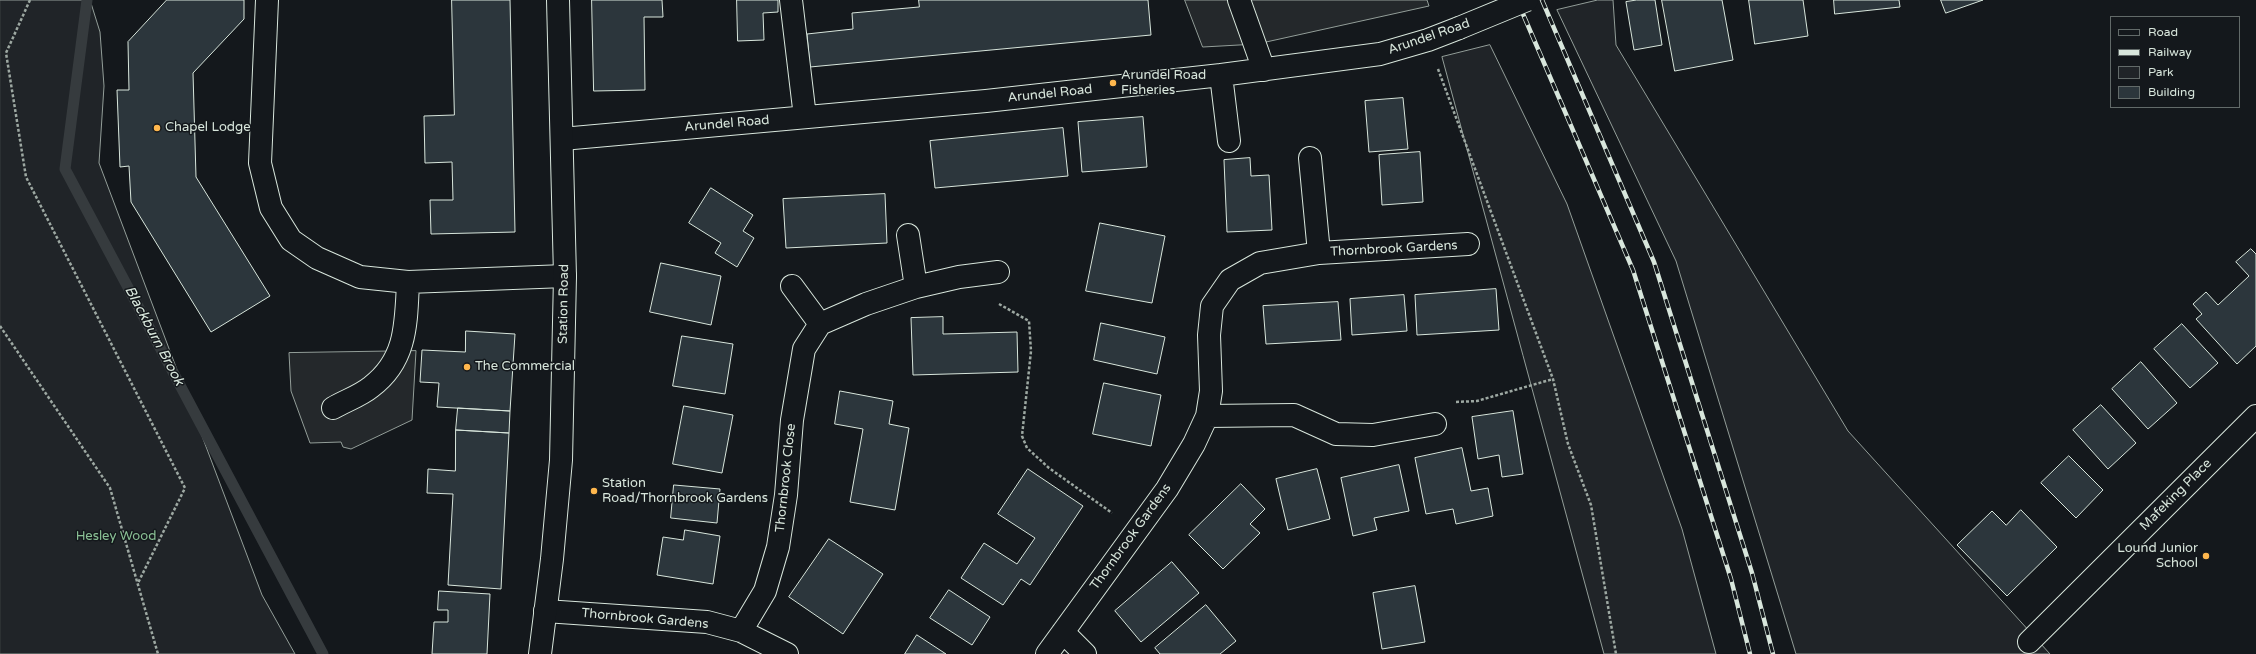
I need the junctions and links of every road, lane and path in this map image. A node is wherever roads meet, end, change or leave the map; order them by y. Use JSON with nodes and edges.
{"nodes":[{"id":1,"x":30,"y":0,"type":"edge"},
{"id":2,"x":267,"y":0,"type":"edge"},
{"id":3,"x":558,"y":0,"type":"edge"},
{"id":4,"x":791,"y":0,"type":"edge"},
{"id":5,"x":1240,"y":0,"type":"edge"},
{"id":6,"x":1527,"y":0,"type":"edge"},
{"id":7,"x":1428,"y":40,"type":"junction"},
{"id":8,"x":1264,"y":70,"type":"junction"},
{"id":9,"x":1221,"y":75,"type":"junction"},
{"id":10,"x":805,"y":117,"type":"junction"},
{"id":11,"x":562,"y":139,"type":"junction"},
{"id":12,"x":1229,"y":141,"type":"dead end"},
{"id":13,"x":1310,"y":158,"type":"dead end"},
{"id":14,"x":908,"y":235,"type":"dead end"},
{"id":15,"x":1468,"y":244,"type":"dead end"},
{"id":16,"x":1319,"y":253,"type":"junction"},
{"id":17,"x":998,"y":272,"type":"dead end"},
{"id":18,"x":564,"y":276,"type":"junction"},
{"id":19,"x":959,"y":277,"type":"junction"},
{"id":20,"x":408,"y":282,"type":"junction"},
{"id":21,"x":792,"y":286,"type":"dead end"},
{"id":22,"x":916,"y":287,"type":"junction"},
{"id":23,"x":820,"y":324,"type":"junction"},
{"id":24,"x":0,"y":326,"type":"edge"},
{"id":25,"x":333,"y":408,"type":"dead end"},
{"id":26,"x":1208,"y":416,"type":"junction"},
{"id":27,"x":2256,"y":416,"type":"edge"},
{"id":28,"x":1435,"y":424,"type":"dead end"},
{"id":29,"x":1135,"y":530,"type":"junction"},
{"id":30,"x":138,"y":583,"type":"junction"},
{"id":31,"x":544,"y":611,"type":"junction"},
{"id":32,"x":741,"y":631,"type":"junction"},
{"id":33,"x":1063,"y":632,"type":"junction"},
{"id":34,"x":2028,"y":642,"type":"dead end"},
{"id":35,"x":158,"y":654,"type":"edge"},
{"id":36,"x":540,"y":654,"type":"edge"},
{"id":37,"x":787,"y":654,"type":"edge"},
{"id":38,"x":1047,"y":654,"type":"edge"},
{"id":39,"x":1085,"y":654,"type":"edge"},
{"id":40,"x":1616,"y":654,"type":"edge"}],
"edges":[{"from":1,"to":30,"type":"path"},
{"from":2,"to":20,"type":"street"},
{"from":3,"to":11,"type":"street","name":"Station Road"},
{"from":4,"to":10,"type":"street"},
{"from":5,"to":8,"type":"street"},
{"from":6,"to":7,"type":"street","name":"Arundel Road","bridge":true},
{"from":7,"to":8,"type":"street","name":"Arundel Road"},
{"from":7,"to":40,"type":"path"},
{"from":8,"to":9,"type":"street","name":"Arundel Road"},
{"from":9,"to":10,"type":"street","name":"Arundel Road"},
{"from":9,"to":12,"type":"street"},
{"from":10,"to":11,"type":"street","name":"Arundel Road"},
{"from":11,"to":18,"type":"street","name":"Station Road"},
{"from":13,"to":16,"type":"street","name":"Thornbrook Gardens"},
{"from":14,"to":22,"type":"street"},
{"from":15,"to":16,"type":"street","name":"Thornbrook Gardens"},
{"from":16,"to":26,"type":"street","name":"Thornbrook Gardens"},
{"from":17,"to":19,"type":"street"},
{"from":18,"to":20,"type":"street"},
{"from":18,"to":31,"type":"street","name":"Station Road"},
{"from":19,"to":22,"type":"street"},
{"from":19,"to":29,"type":"path"},
{"from":20,"to":25,"type":"street"},
{"from":21,"to":23,"type":"street"},
{"from":22,"to":23,"type":"street"},
{"from":23,"to":32,"type":"street","name":"Thornbrook Close"},
{"from":24,"to":30,"type":"path"},
{"from":26,"to":28,"type":"street"},
{"from":26,"to":29,"type":"street","name":"Thornbrook Gardens"},
{"from":27,"to":34,"type":"street","name":"Mafeking Place"},
{"from":29,"to":33,"type":"street","name":"Thornbrook Gardens"},
{"from":30,"to":35,"type":"path"},
{"from":31,"to":32,"type":"street","name":"Thornbrook Gardens"},
{"from":31,"to":36,"type":"street","name":"Station Road"},
{"from":32,"to":37,"type":"street","name":"Thornbrook Gardens"},
{"from":33,"to":38,"type":"street","name":"Thornbrook Gardens"},
{"from":33,"to":39,"type":"street"}]}
